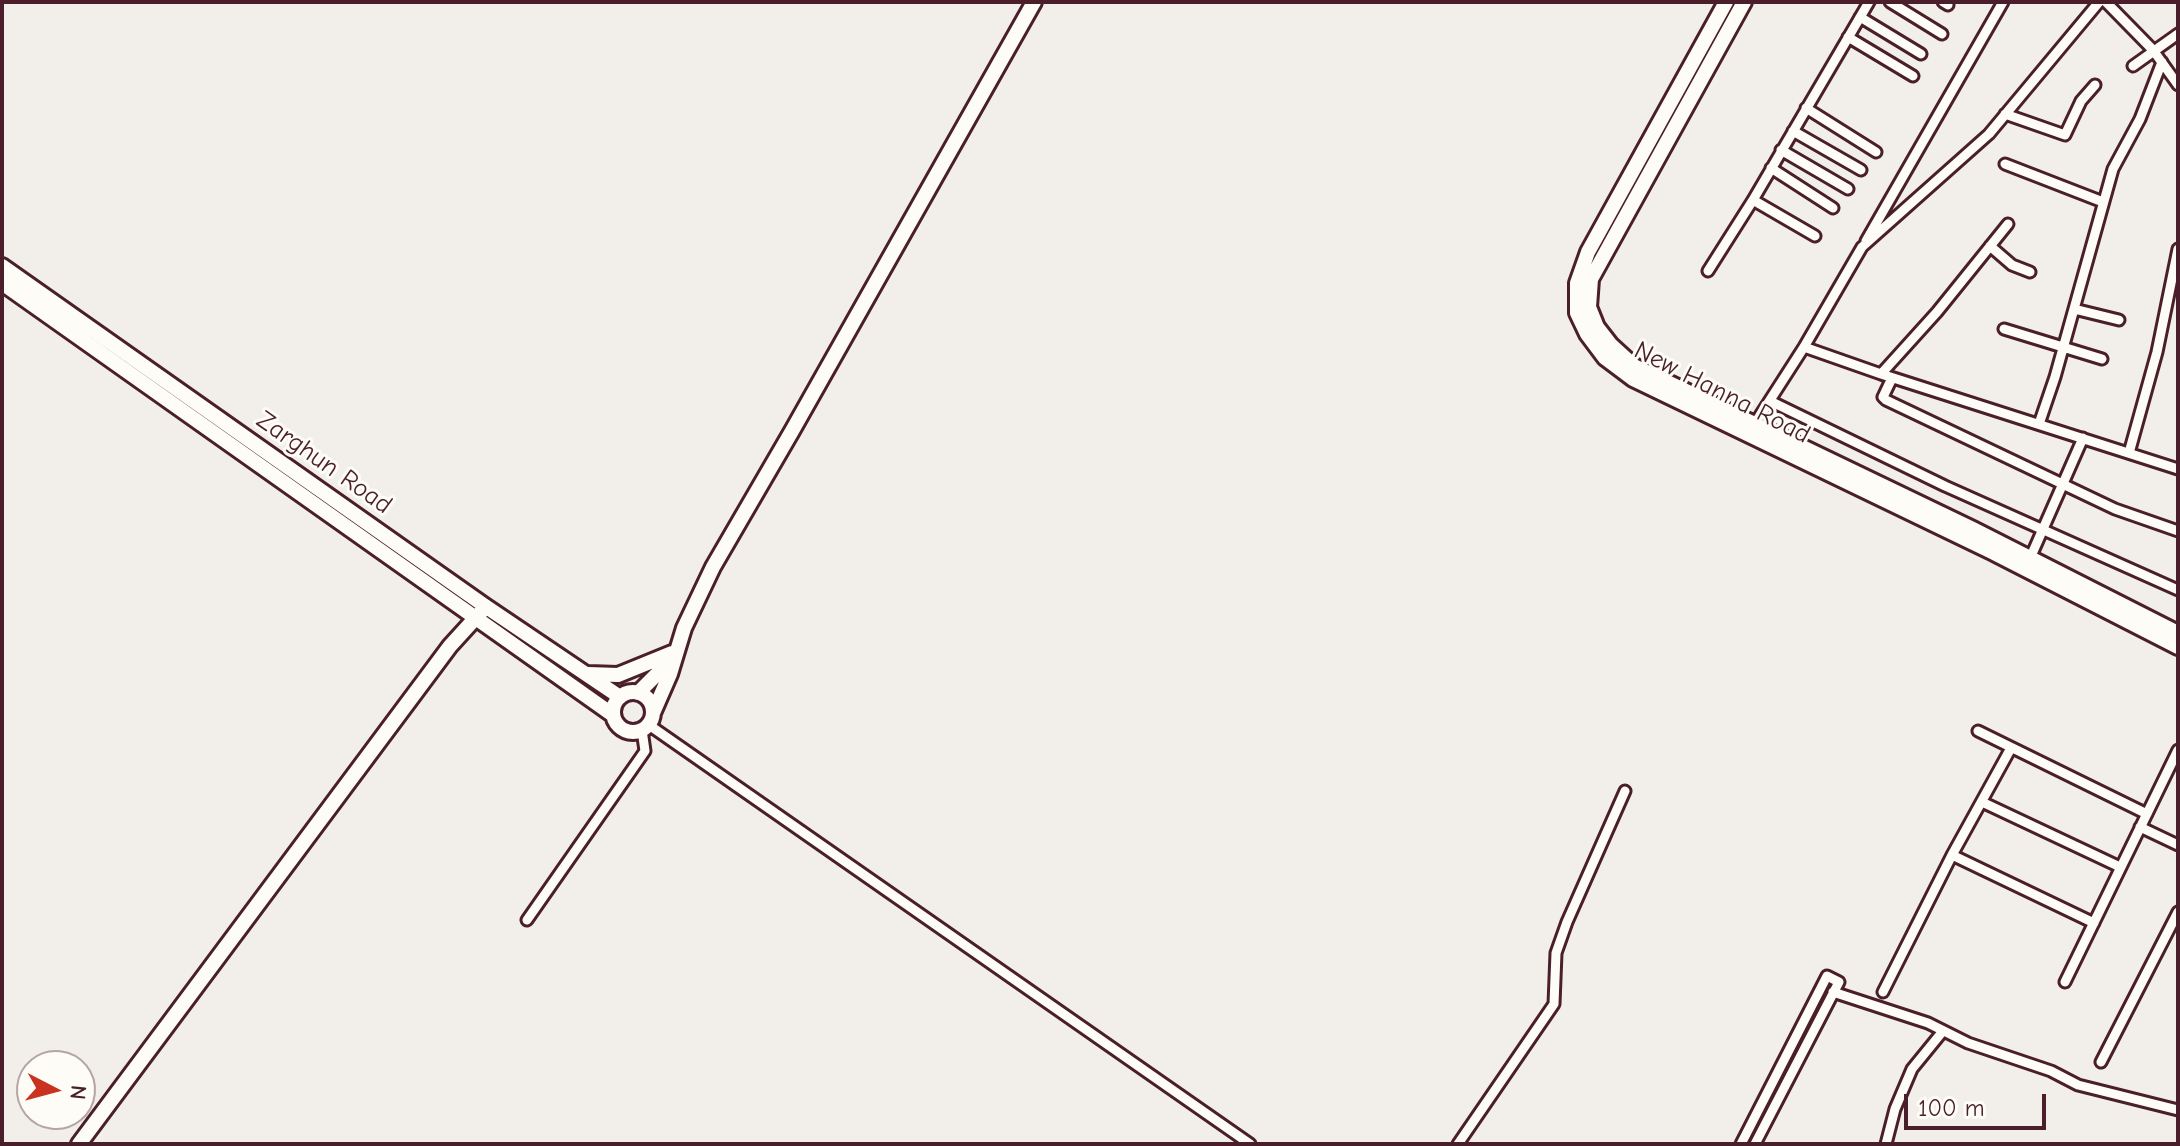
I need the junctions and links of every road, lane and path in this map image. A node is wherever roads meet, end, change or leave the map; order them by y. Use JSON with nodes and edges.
{"nodes":[{"id":1,"x":1034,"y":2,"type":"edge"},
{"id":2,"x":1726,"y":2,"type":"edge"},
{"id":3,"x":1744,"y":2,"type":"edge"},
{"id":4,"x":1869,"y":2,"type":"edge"},
{"id":5,"x":1890,"y":2,"type":"edge"},
{"id":6,"x":2003,"y":2,"type":"edge"},
{"id":7,"x":2099,"y":2,"type":"edge"},
{"id":8,"x":2106,"y":2,"type":"edge"},
{"id":9,"x":1860,"y":17,"type":"junction"},
{"id":10,"x":1942,"y":34,"type":"dead end"},
{"id":11,"x":2178,"y":34,"type":"edge"},
{"id":12,"x":1848,"y":37,"type":"junction"},
{"id":13,"x":2153,"y":50,"type":"junction"},
{"id":14,"x":1921,"y":54,"type":"dead end"},
{"id":15,"x":2162,"y":62,"type":"junction"},
{"id":16,"x":2133,"y":66,"type":"dead end"},
{"id":17,"x":1913,"y":76,"type":"dead end"},
{"id":18,"x":2095,"y":85,"type":"dead end"},
{"id":19,"x":2178,"y":85,"type":"edge"},
{"id":20,"x":1806,"y":108,"type":"junction"},
{"id":21,"x":2005,"y":114,"type":"junction"},
{"id":22,"x":1793,"y":131,"type":"junction"},
{"id":23,"x":1781,"y":150,"type":"junction"},
{"id":24,"x":1876,"y":152,"type":"dead end"},
{"id":25,"x":2005,"y":164,"type":"dead end"},
{"id":26,"x":1771,"y":168,"type":"junction"},
{"id":27,"x":1861,"y":170,"type":"dead end"},
{"id":28,"x":1848,"y":189,"type":"dead end"},
{"id":29,"x":1753,"y":200,"type":"junction"},
{"id":30,"x":2103,"y":202,"type":"junction"},
{"id":31,"x":1833,"y":208,"type":"dead end"},
{"id":32,"x":2008,"y":224,"type":"dead end"},
{"id":33,"x":1815,"y":236,"type":"dead end"},
{"id":34,"x":1990,"y":246,"type":"junction"},
{"id":35,"x":1862,"y":247,"type":"junction"},
{"id":36,"x":2178,"y":249,"type":"edge"},
{"id":37,"x":2,"y":266,"type":"edge"},
{"id":38,"x":1708,"y":271,"type":"dead end"},
{"id":39,"x":2030,"y":272,"type":"dead end"},
{"id":40,"x":2,"y":283,"type":"edge"},
{"id":41,"x":2074,"y":309,"type":"junction"},
{"id":42,"x":2119,"y":320,"type":"dead end"},
{"id":43,"x":2004,"y":329,"type":"dead end"},
{"id":44,"x":1804,"y":347,"type":"junction"},
{"id":45,"x":2063,"y":347,"type":"junction"},
{"id":46,"x":2102,"y":359,"type":"dead end"},
{"id":47,"x":1881,"y":374,"type":"junction"},
{"id":48,"x":1892,"y":378,"type":"junction"},
{"id":49,"x":1770,"y":401,"type":"junction"},
{"id":50,"x":2039,"y":424,"type":"junction"},
{"id":51,"x":1751,"y":429,"type":"junction"},
{"id":52,"x":2083,"y":438,"type":"junction"},
{"id":53,"x":2129,"y":453,"type":"junction"},
{"id":54,"x":2178,"y":469,"type":"edge"},
{"id":55,"x":2063,"y":485,"type":"junction"},
{"id":56,"x":2044,"y":530,"type":"junction"},
{"id":57,"x":2178,"y":531,"type":"edge"},
{"id":58,"x":2027,"y":564,"type":"junction"},
{"id":59,"x":2178,"y":590,"type":"edge"},
{"id":60,"x":481,"y":612,"type":"junction"},
{"id":61,"x":2178,"y":633,"type":"edge"},
{"id":62,"x":2178,"y":647,"type":"edge"},
{"id":63,"x":674,"y":649,"type":"junction"},
{"id":64,"x":587,"y":674,"type":"junction"},
{"id":65,"x":638,"y":693,"type":"junction"},
{"id":66,"x":620,"y":697,"type":"junction"},
{"id":67,"x":613,"y":715,"type":"junction"},
{"id":68,"x":648,"y":723,"type":"junction"},
{"id":69,"x":1978,"y":731,"type":"dead end"},
{"id":70,"x":2011,"y":748,"type":"junction"},
{"id":71,"x":2178,"y":750,"type":"edge"},
{"id":72,"x":1625,"y":791,"type":"dead end"},
{"id":73,"x":1982,"y":802,"type":"junction"},
{"id":74,"x":2147,"y":814,"type":"junction"},
{"id":75,"x":2140,"y":827,"type":"junction"},
{"id":76,"x":2178,"y":845,"type":"edge"},
{"id":77,"x":1952,"y":855,"type":"junction"},
{"id":78,"x":2120,"y":867,"type":"junction"},
{"id":79,"x":2178,"y":912,"type":"edge"},
{"id":80,"x":527,"y":920,"type":"dead end"},
{"id":81,"x":2094,"y":923,"type":"junction"},
{"id":82,"x":2065,"y":982,"type":"dead end"},
{"id":83,"x":1833,"y":992,"type":"junction"},
{"id":84,"x":1883,"y":992,"type":"dead end"},
{"id":85,"x":1943,"y":1031,"type":"junction"},
{"id":86,"x":2101,"y":1062,"type":"dead end"},
{"id":87,"x":2178,"y":1110,"type":"edge"},
{"id":88,"x":79,"y":1144,"type":"edge"},
{"id":89,"x":1250,"y":1144,"type":"edge"},
{"id":90,"x":1458,"y":1144,"type":"edge"},
{"id":91,"x":1741,"y":1144,"type":"edge"},
{"id":92,"x":1755,"y":1144,"type":"edge"},
{"id":93,"x":1886,"y":1144,"type":"edge"}],
"edges":[{"from":1,"to":63,"type":"street"},
{"from":2,"to":51,"type":"street","name":"New Hanna Road"},
{"from":3,"to":51,"type":"street","name":"New Hanna Road"},
{"from":4,"to":9,"type":"street"},
{"from":5,"to":10,"type":"street"},
{"from":6,"to":35,"type":"street"},
{"from":7,"to":21,"type":"street"},
{"from":8,"to":13,"type":"street"},
{"from":9,"to":12,"type":"street"},
{"from":9,"to":14,"type":"street"},
{"from":11,"to":13,"type":"street"},
{"from":12,"to":17,"type":"street"},
{"from":12,"to":20,"type":"street"},
{"from":13,"to":15,"type":"street"},
{"from":13,"to":16,"type":"street"},
{"from":15,"to":19,"type":"street"},
{"from":15,"to":30,"type":"street"},
{"from":18,"to":21,"type":"street"},
{"from":20,"to":22,"type":"street"},
{"from":20,"to":24,"type":"street"},
{"from":21,"to":35,"type":"street"},
{"from":22,"to":23,"type":"street"},
{"from":22,"to":27,"type":"street"},
{"from":23,"to":26,"type":"street"},
{"from":23,"to":28,"type":"street"},
{"from":25,"to":30,"type":"street"},
{"from":26,"to":29,"type":"street"},
{"from":26,"to":31,"type":"street"},
{"from":29,"to":33,"type":"street"},
{"from":29,"to":38,"type":"street"},
{"from":30,"to":41,"type":"street"},
{"from":32,"to":34,"type":"street"},
{"from":34,"to":39,"type":"street"},
{"from":34,"to":47,"type":"street"},
{"from":35,"to":44,"type":"street"},
{"from":36,"to":53,"type":"street"},
{"from":37,"to":60,"type":"street","name":"Zarghun Road"},
{"from":40,"to":60,"type":"street"},
{"from":41,"to":42,"type":"street"},
{"from":41,"to":45,"type":"street"},
{"from":43,"to":45,"type":"street"},
{"from":44,"to":47,"type":"street"},
{"from":44,"to":49,"type":"street"},
{"from":45,"to":46,"type":"street"},
{"from":45,"to":50,"type":"street"},
{"from":47,"to":48,"type":"street"},
{"from":48,"to":50,"type":"street"},
{"from":48,"to":55,"type":"street"},
{"from":49,"to":51,"type":"street"},
{"from":49,"to":56,"type":"street"},
{"from":50,"to":52,"type":"street"},
{"from":51,"to":58,"type":"street","name":"New Hanna Road"},
{"from":52,"to":53,"type":"street"},
{"from":52,"to":55,"type":"street"},
{"from":53,"to":54,"type":"street"},
{"from":55,"to":56,"type":"street"},
{"from":55,"to":57,"type":"street"},
{"from":56,"to":58,"type":"street"},
{"from":56,"to":59,"type":"street"},
{"from":58,"to":61,"type":"street","name":"New Hanna Road"},
{"from":58,"to":62,"type":"street","name":"New Hanna Road"},
{"from":60,"to":64,"type":"street","name":"Zarghun Road"},
{"from":60,"to":67,"type":"street"},
{"from":60,"to":88,"type":"street"},
{"from":63,"to":64,"type":"street"},
{"from":63,"to":65,"type":"street"},
{"from":63,"to":68,"type":"street"},
{"from":64,"to":66,"type":"street","name":"Zarghun Road"},
{"from":65,"to":66,"type":"street"},
{"from":65,"to":68,"type":"street"},
{"from":66,"to":67,"type":"street"},
{"from":67,"to":68,"type":"street"},
{"from":68,"to":80,"type":"street"},
{"from":68,"to":89,"type":"street"},
{"from":69,"to":70,"type":"street"},
{"from":70,"to":73,"type":"street"},
{"from":70,"to":74,"type":"street"},
{"from":71,"to":74,"type":"street"},
{"from":72,"to":90,"type":"street"},
{"from":73,"to":77,"type":"street"},
{"from":73,"to":78,"type":"street"},
{"from":74,"to":75,"type":"street"},
{"from":75,"to":76,"type":"street"},
{"from":75,"to":78,"type":"street"},
{"from":77,"to":81,"type":"street"},
{"from":77,"to":84,"type":"street"},
{"from":78,"to":81,"type":"street"},
{"from":79,"to":86,"type":"street"},
{"from":81,"to":82,"type":"street"},
{"from":83,"to":85,"type":"street"},
{"from":83,"to":91,"type":"street"},
{"from":83,"to":92,"type":"street"},
{"from":85,"to":87,"type":"street"},
{"from":85,"to":93,"type":"street"}]}
